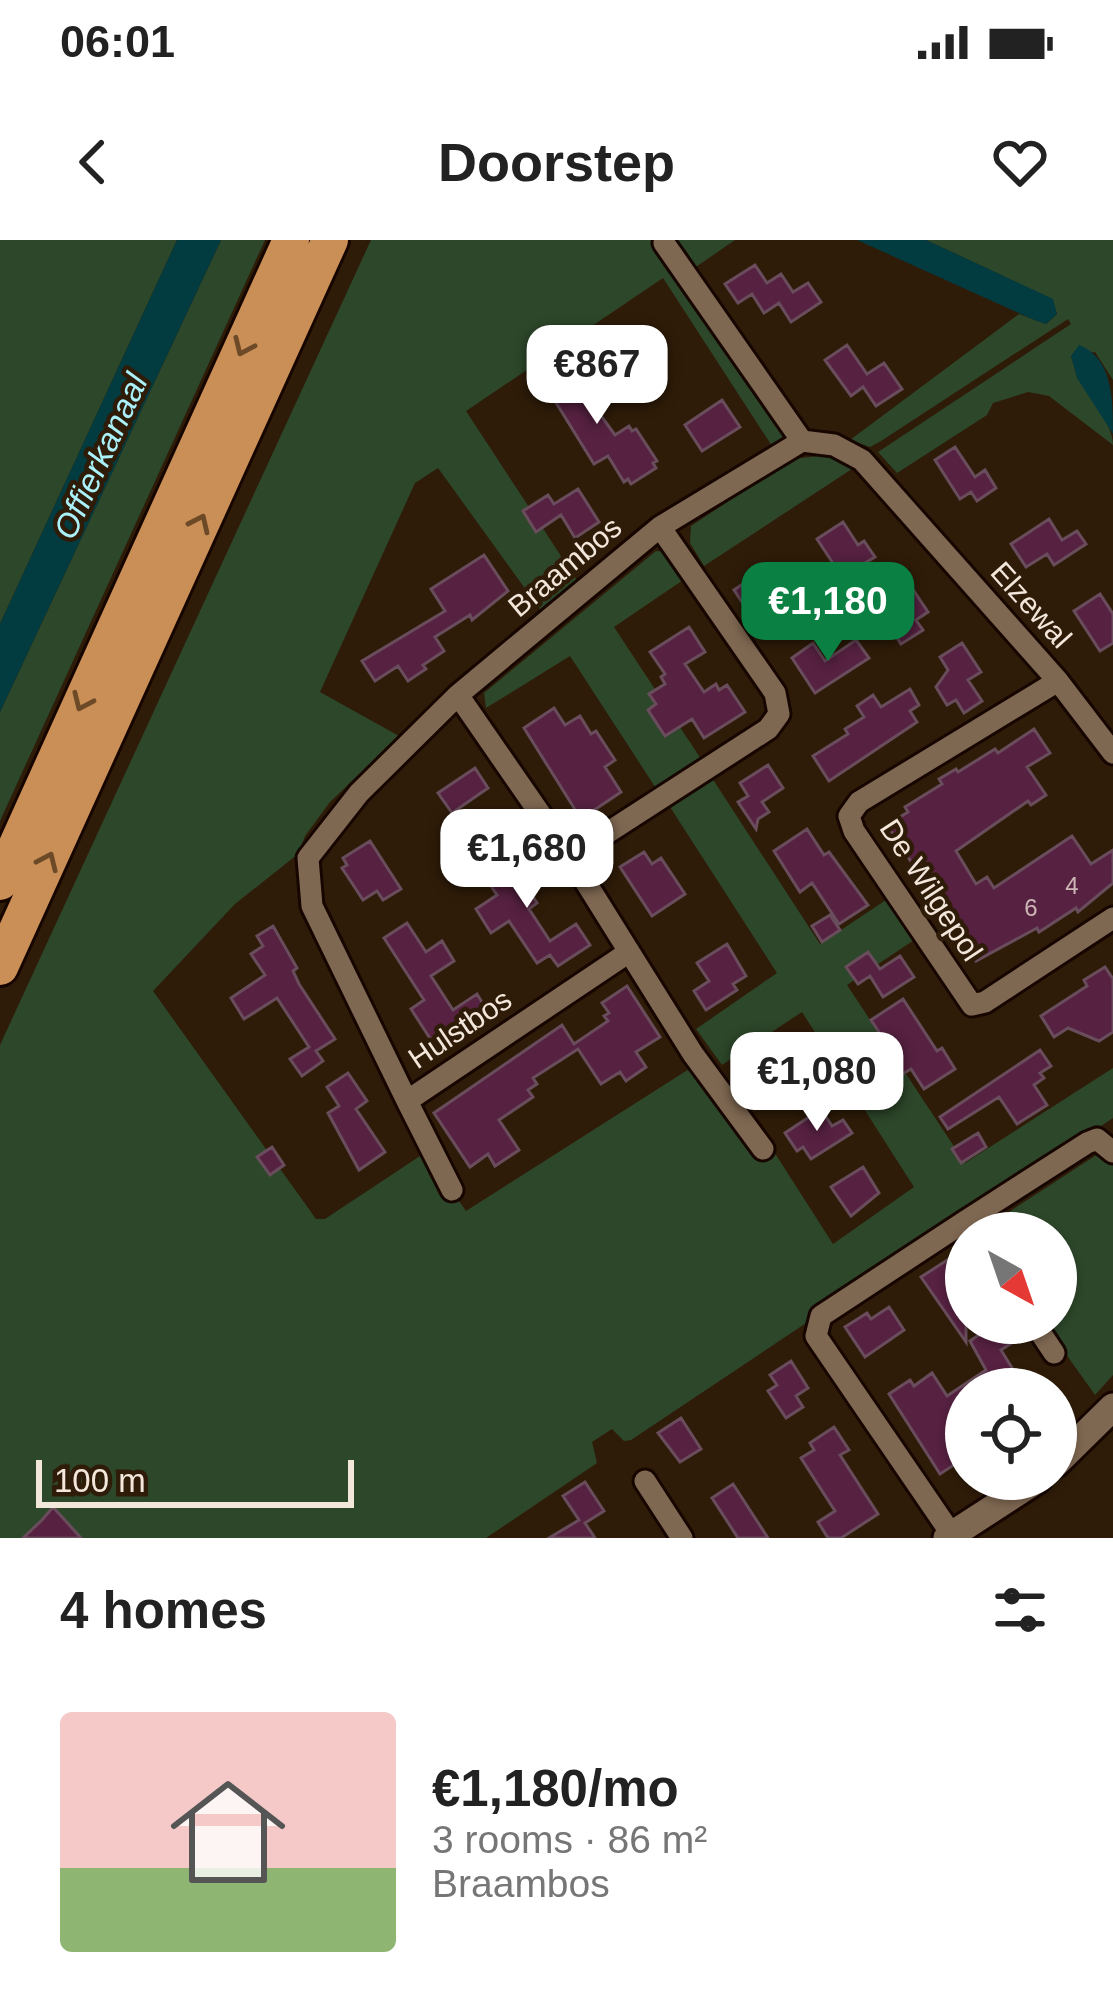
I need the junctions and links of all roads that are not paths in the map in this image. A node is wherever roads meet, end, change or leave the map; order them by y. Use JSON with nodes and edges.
{"nodes":[{"id":1,"x":291,"y":240,"type":"edge"},
{"id":2,"x":330,"y":240,"type":"edge"},
{"id":3,"x":664,"y":243,"type":"dead end"},
{"id":4,"x":802,"y":441,"type":"junction"},
{"id":5,"x":660,"y":527,"type":"junction"},
{"id":6,"x":1058,"y":681,"type":"junction"},
{"id":7,"x":458,"y":695,"type":"junction"},
{"id":8,"x":1113,"y":753,"type":"edge"},
{"id":9,"x":570,"y":857,"type":"junction"},
{"id":10,"x":0,"y":882,"type":"edge"},
{"id":11,"x":1113,"y":918,"type":"edge"},
{"id":12,"x":629,"y":952,"type":"junction"},
{"id":13,"x":0,"y":968,"type":"edge"},
{"id":14,"x":407,"y":1101,"type":"junction"},
{"id":15,"x":763,"y":1149,"type":"dead end"},
{"id":16,"x":1113,"y":1152,"type":"edge"},
{"id":17,"x":452,"y":1190,"type":"dead end"},
{"id":18,"x":990,"y":1212,"type":"edge"},
{"id":19,"x":945,"y":1242,"type":"edge"},
{"id":20,"x":1048,"y":1344,"type":"edge"},
{"id":21,"x":1054,"y":1353,"type":"dead end"},
{"id":22,"x":1110,"y":1416,"type":"edge"},
{"id":23,"x":1077,"y":1445,"type":"edge"},
{"id":24,"x":645,"y":1480,"type":"dead end"},
{"id":25,"x":1006,"y":1500,"type":"edge"},
{"id":26,"x":950,"y":1536,"type":"edge"},
{"id":27,"x":682,"y":1538,"type":"edge"}],
"edges":[{"from":1,"to":10,"type":"highway","one_way":true},
{"from":13,"to":2,"type":"highway","one_way":true},
{"from":3,"to":4,"type":"street"},
{"from":4,"to":5,"type":"street"},
{"from":4,"to":6,"type":"street","name":"Elzewal"},
{"from":5,"to":7,"type":"street","name":"Braambos"},
{"from":5,"to":9,"type":"street","name":"Braambos"},
{"from":6,"to":8,"type":"street","name":"Elzewal"},
{"from":6,"to":11,"type":"street","name":"De Wilgepol"},
{"from":7,"to":9,"type":"street"},
{"from":7,"to":14,"type":"street","name":"Braambos"},
{"from":9,"to":12,"type":"street"},
{"from":12,"to":14,"type":"street","name":"Hulstbos"},
{"from":12,"to":15,"type":"street"},
{"from":14,"to":17,"type":"street","name":"Hulstbos"},
{"from":16,"to":18,"type":"street"},
{"from":19,"to":26,"type":"street"},
{"from":20,"to":21,"type":"street"},
{"from":22,"to":23,"type":"street"},
{"from":24,"to":27,"type":"street"},
{"from":25,"to":26,"type":"street"}]}
